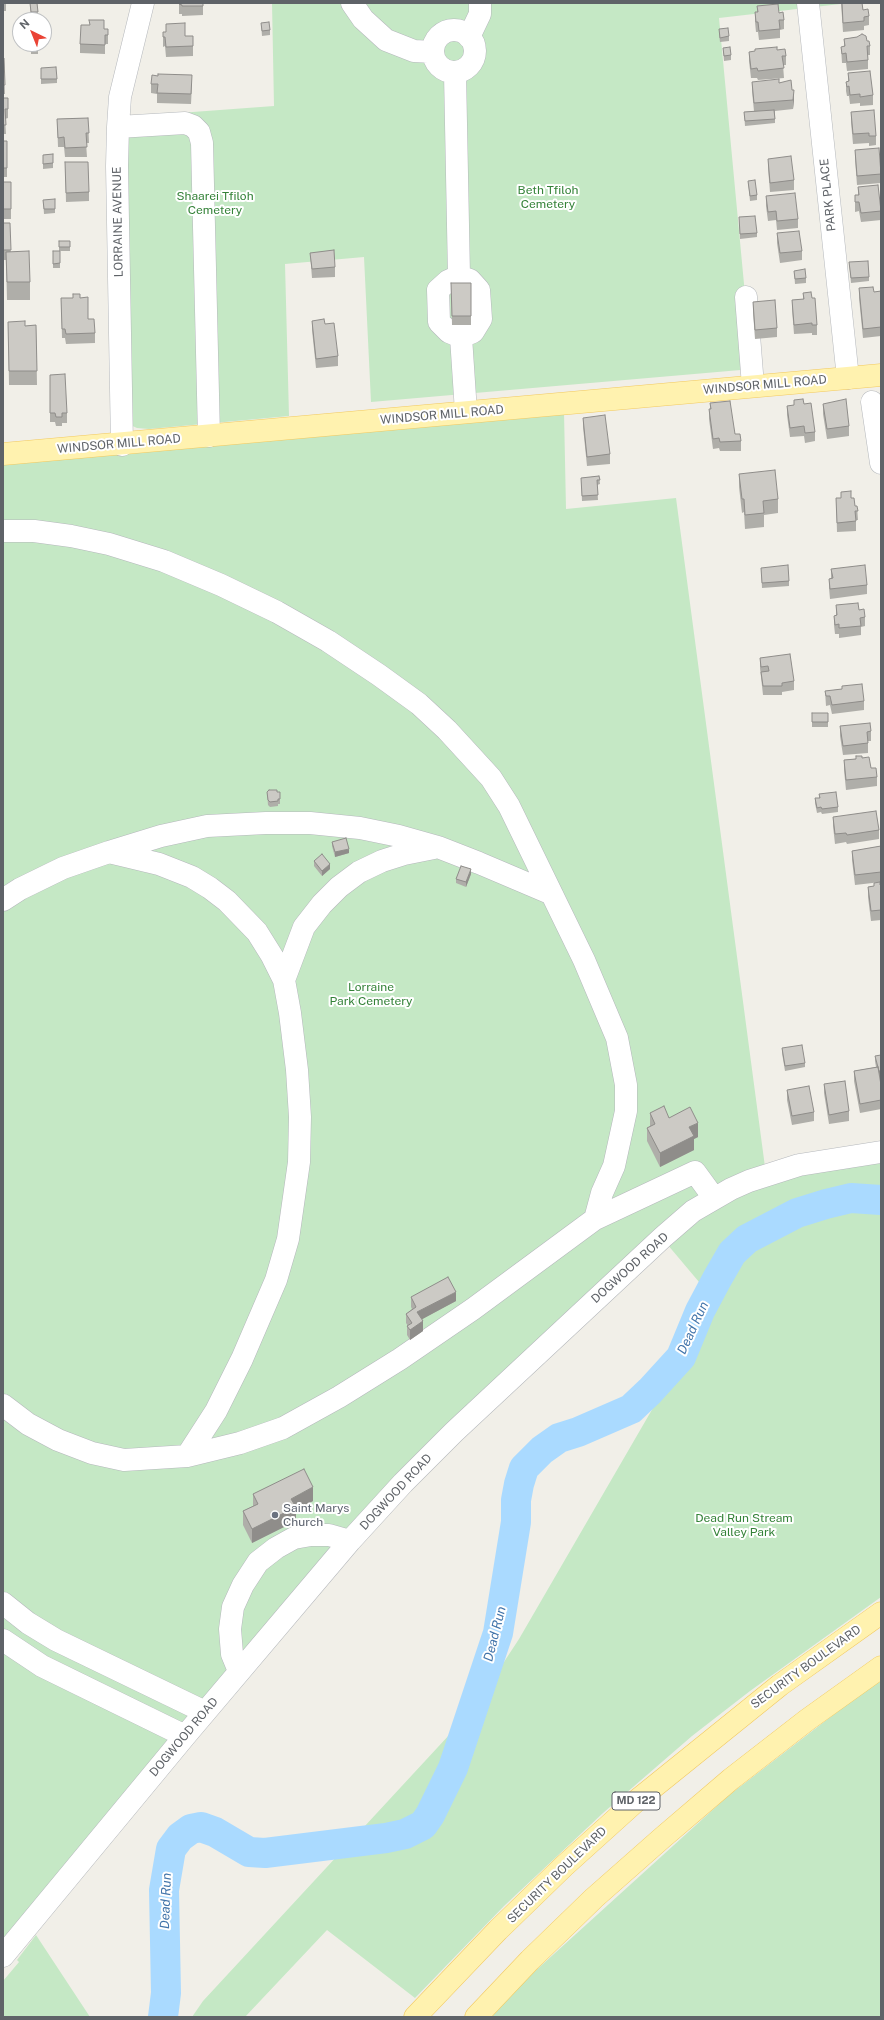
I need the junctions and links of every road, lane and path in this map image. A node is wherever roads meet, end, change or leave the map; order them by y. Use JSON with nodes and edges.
{"nodes":[{"id":1,"x":143,"y":3,"type":"edge"},
{"id":2,"x":352,"y":3,"type":"edge"},
{"id":3,"x":480,"y":3,"type":"edge"},
{"id":4,"x":808,"y":7,"type":"edge"},
{"id":5,"x":469,"y":37,"type":"junction"},
{"id":6,"x":433,"y":52,"type":"junction"},
{"id":7,"x":455,"y":73,"type":"junction"},
{"id":8,"x":118,"y":127,"type":"junction"},
{"id":9,"x":459,"y":276,"type":"junction"},
{"id":10,"x":746,"y":297,"type":"dead end"},
{"id":11,"x":461,"y":337,"type":"junction"},
{"id":12,"x":881,"y":375,"type":"edge"},
{"id":13,"x":848,"y":378,"type":"junction"},
{"id":14,"x":753,"y":386,"type":"junction"},
{"id":15,"x":872,"y":402,"type":"dead end"},
{"id":16,"x":466,"y":412,"type":"junction"},
{"id":17,"x":209,"y":436,"type":"junction"},
{"id":18,"x":122,"y":445,"type":"junction"},
{"id":19,"x":3,"y":454,"type":"edge"},
{"id":20,"x":881,"y":463,"type":"edge"},
{"id":21,"x":3,"y":531,"type":"edge"},
{"id":22,"x":438,"y":847,"type":"junction"},
{"id":23,"x":109,"y":852,"type":"junction"},
{"id":24,"x":552,"y":894,"type":"junction"},
{"id":25,"x":3,"y":900,"type":"edge"},
{"id":26,"x":284,"y":980,"type":"junction"},
{"id":27,"x":881,"y":1152,"type":"edge"},
{"id":28,"x":714,"y":1198,"type":"junction"},
{"id":29,"x":595,"y":1219,"type":"junction"},
{"id":30,"x":3,"y":1405,"type":"edge"},
{"id":31,"x":187,"y":1456,"type":"junction"},
{"id":32,"x":350,"y":1541,"type":"junction"},
{"id":33,"x":3,"y":1603,"type":"edge"},
{"id":34,"x":881,"y":1613,"type":"edge"},
{"id":35,"x":3,"y":1640,"type":"edge"},
{"id":36,"x":881,"y":1667,"type":"edge"},
{"id":37,"x":239,"y":1672,"type":"junction"},
{"id":38,"x":205,"y":1712,"type":"junction"},
{"id":39,"x":185,"y":1736,"type":"junction"},
{"id":40,"x":3,"y":1956,"type":"edge"},
{"id":41,"x":415,"y":2017,"type":"edge"},
{"id":42,"x":476,"y":2017,"type":"edge"}],
"edges":[{"from":1,"to":8,"type":"street","name":"LORRAINE AVENUE"},
{"from":2,"to":6,"type":"street"},
{"from":3,"to":5,"type":"street"},
{"from":4,"to":13,"type":"street","name":"PARK PLACE"},
{"from":5,"to":6,"type":"street"},
{"from":5,"to":7,"type":"street"},
{"from":6,"to":7,"type":"street"},
{"from":7,"to":9,"type":"street"},
{"from":8,"to":17,"type":"street"},
{"from":8,"to":18,"type":"street","name":"LORRAINE AVENUE"},
{"from":9,"to":11,"type":"street"},
{"from":9,"to":11,"type":"street"},
{"from":10,"to":14,"type":"street"},
{"from":11,"to":16,"type":"street"},
{"from":12,"to":13,"type":"main road","name":"WINDSOR MILL ROAD"},
{"from":13,"to":14,"type":"main road","name":"WINDSOR MILL ROAD"},
{"from":14,"to":16,"type":"main road","name":"WINDSOR MILL ROAD"},
{"from":15,"to":20,"type":"street"},
{"from":16,"to":17,"type":"main road","name":"WINDSOR MILL ROAD"},
{"from":17,"to":18,"type":"main road","name":"WINDSOR MILL ROAD"},
{"from":18,"to":19,"type":"main road","name":"WINDSOR MILL ROAD"},
{"from":21,"to":24,"type":"street"},
{"from":22,"to":23,"type":"street"},
{"from":22,"to":24,"type":"street"},
{"from":22,"to":26,"type":"street"},
{"from":23,"to":25,"type":"street"},
{"from":23,"to":26,"type":"street"},
{"from":24,"to":29,"type":"street"},
{"from":26,"to":31,"type":"street"},
{"from":27,"to":28,"type":"street","name":"DOGWOOD ROAD"},
{"from":28,"to":29,"type":"street"},
{"from":28,"to":32,"type":"street","name":"DOGWOOD ROAD"},
{"from":29,"to":31,"type":"street"},
{"from":30,"to":31,"type":"street"},
{"from":32,"to":37,"type":"street","name":"DOGWOOD ROAD"},
{"from":32,"to":37,"type":"street"},
{"from":33,"to":38,"type":"street"},
{"from":34,"to":41,"type":"main road","name":"SECURITY BOULEVARD","number":"MD 122"},
{"from":35,"to":39,"type":"street"},
{"from":36,"to":42,"type":"main road"},
{"from":37,"to":38,"type":"street","name":"DOGWOOD ROAD"},
{"from":38,"to":39,"type":"street","name":"DOGWOOD ROAD"},
{"from":39,"to":40,"type":"street","name":"DOGWOOD ROAD"}]}
